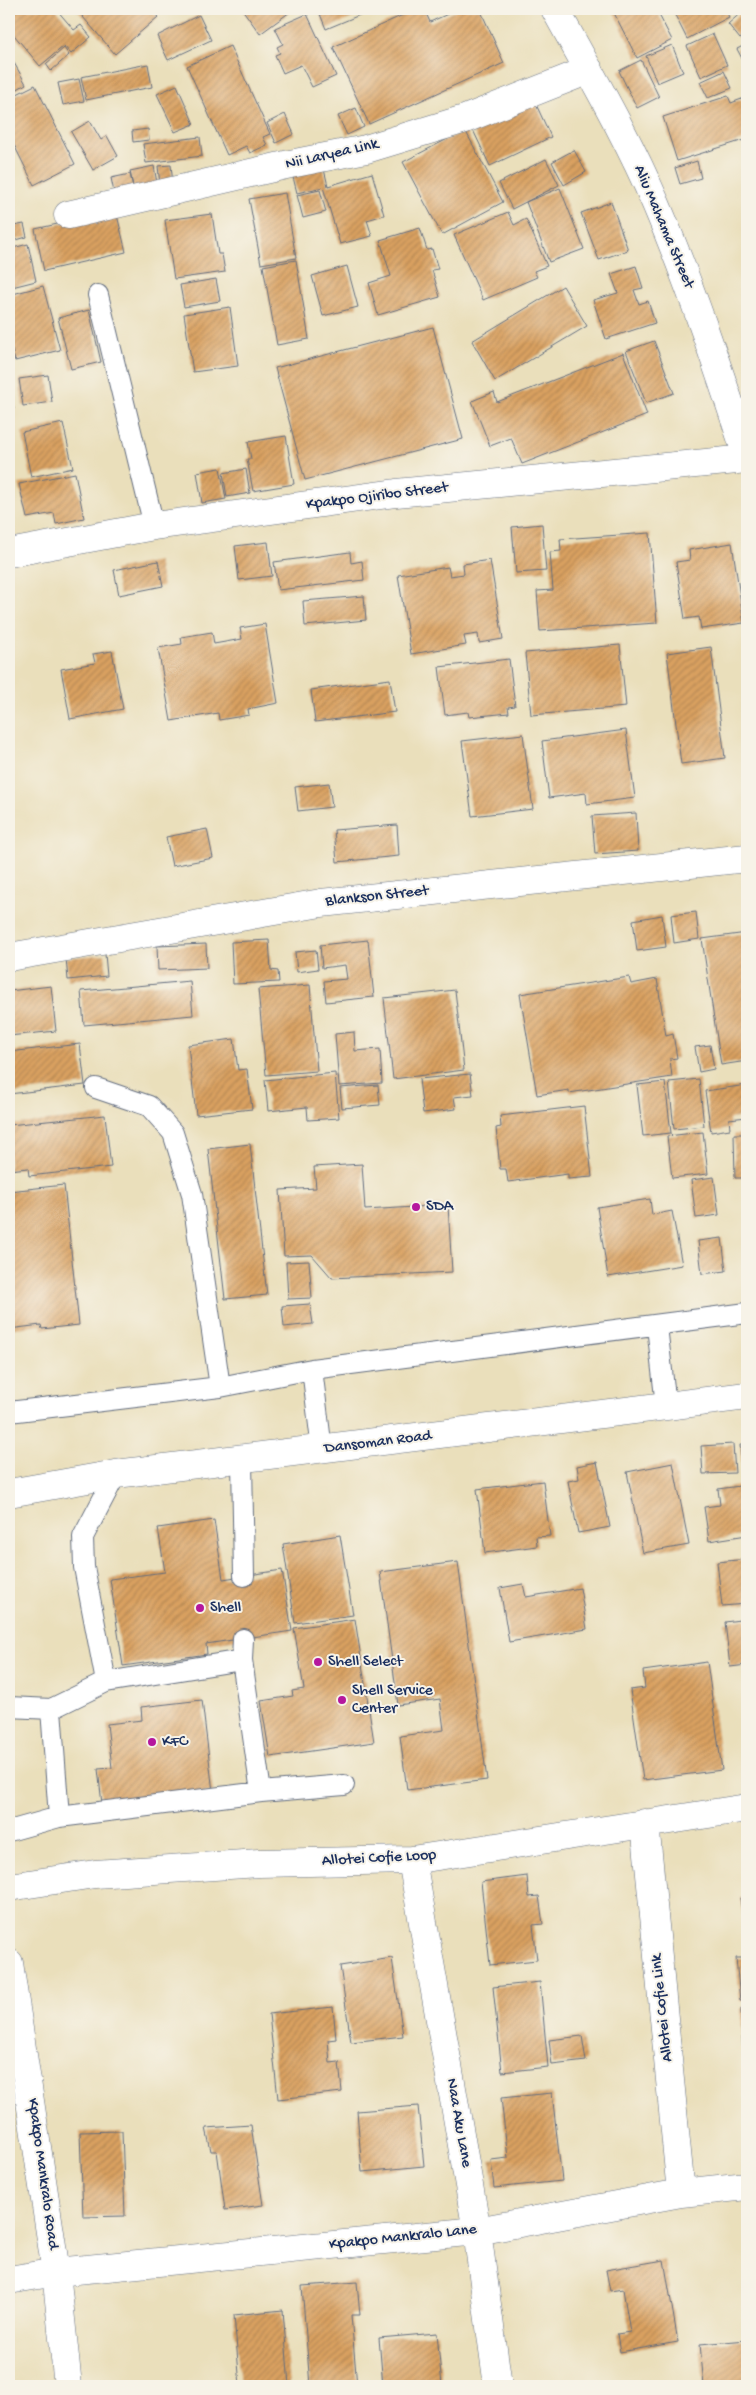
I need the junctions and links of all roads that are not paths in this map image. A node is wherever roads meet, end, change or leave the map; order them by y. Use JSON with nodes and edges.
{"nodes":[{"id":1,"x":555,"y":9,"type":"edge"},
{"id":2,"x":589,"y":70,"type":"junction"},
{"id":3,"x":68,"y":215,"type":"dead end"},
{"id":4,"x":98,"y":295,"type":"dead end"},
{"id":5,"x":747,"y":457,"type":"edge"},
{"id":6,"x":154,"y":526,"type":"junction"},
{"id":7,"x":9,"y":553,"type":"edge"},
{"id":8,"x":747,"y":858,"type":"edge"},
{"id":9,"x":9,"y":957,"type":"edge"},
{"id":10,"x":96,"y":1088,"type":"dead end"},
{"id":11,"x":747,"y":1313,"type":"edge"},
{"id":12,"x":657,"y":1326,"type":"junction"},
{"id":13,"x":312,"y":1369,"type":"junction"},
{"id":14,"x":220,"y":1387,"type":"junction"},
{"id":15,"x":747,"y":1396,"type":"edge"},
{"id":16,"x":666,"y":1406,"type":"junction"},
{"id":17,"x":9,"y":1412,"type":"edge"},
{"id":18,"x":322,"y":1450,"type":"junction"},
{"id":19,"x":242,"y":1460,"type":"junction"},
{"id":20,"x":116,"y":1474,"type":"junction"},
{"id":21,"x":9,"y":1493,"type":"edge"},
{"id":22,"x":244,"y":1576,"type":"dead end"},
{"id":23,"x":243,"y":1639,"type":"dead end"},
{"id":24,"x":242,"y":1660,"type":"junction"},
{"id":25,"x":106,"y":1682,"type":"junction"},
{"id":26,"x":9,"y":1707,"type":"edge"},
{"id":27,"x":51,"y":1709,"type":"junction"},
{"id":28,"x":344,"y":1785,"type":"dead end"},
{"id":29,"x":261,"y":1792,"type":"junction"},
{"id":30,"x":747,"y":1808,"type":"edge"},
{"id":31,"x":59,"y":1817,"type":"junction"},
{"id":32,"x":645,"y":1823,"type":"junction"},
{"id":33,"x":9,"y":1831,"type":"edge"},
{"id":34,"x":412,"y":1860,"type":"junction"},
{"id":35,"x":9,"y":1886,"type":"edge"},
{"id":36,"x":9,"y":1963,"type":"edge"},
{"id":37,"x":747,"y":2186,"type":"edge"},
{"id":38,"x":682,"y":2193,"type":"junction"},
{"id":39,"x":476,"y":2231,"type":"junction"},
{"id":40,"x":56,"y":2272,"type":"junction"},
{"id":41,"x":9,"y":2280,"type":"edge"},
{"id":42,"x":68,"y":2386,"type":"edge"},
{"id":43,"x":498,"y":2386,"type":"edge"}],
"edges":[{"from":1,"to":2,"type":"street","name":"Aliu Mahama Street"},
{"from":2,"to":3,"type":"street","name":"Nii Laryea Link"},
{"from":2,"to":5,"type":"street","name":"Aliu Mahama Street"},
{"from":4,"to":6,"type":"lane"},
{"from":5,"to":6,"type":"street","name":"Kpakpo Ojiribo Street"},
{"from":6,"to":7,"type":"street","name":"Kpakpo Ojiribo Street"},
{"from":8,"to":9,"type":"street","name":"Blankson Street"},
{"from":10,"to":14,"type":"lane"},
{"from":11,"to":12,"type":"lane"},
{"from":12,"to":13,"type":"lane"},
{"from":12,"to":16,"type":"lane"},
{"from":13,"to":14,"type":"lane"},
{"from":13,"to":18,"type":"lane"},
{"from":14,"to":17,"type":"lane"},
{"from":15,"to":16,"type":"street","name":"Dansoman Road"},
{"from":16,"to":18,"type":"street","name":"Dansoman Road"},
{"from":18,"to":19,"type":"street","name":"Dansoman Road"},
{"from":19,"to":20,"type":"street","name":"Dansoman Road"},
{"from":19,"to":22,"type":"lane"},
{"from":20,"to":21,"type":"street","name":"Dansoman Road"},
{"from":20,"to":25,"type":"lane"},
{"from":23,"to":24,"type":"lane"},
{"from":24,"to":25,"type":"lane"},
{"from":24,"to":29,"type":"lane"},
{"from":25,"to":27,"type":"lane"},
{"from":26,"to":27,"type":"lane"},
{"from":27,"to":31,"type":"lane"},
{"from":28,"to":29,"type":"lane"},
{"from":29,"to":31,"type":"lane"},
{"from":30,"to":32,"type":"street","name":"Allotei Cofie Loop"},
{"from":31,"to":33,"type":"lane"},
{"from":32,"to":34,"type":"street","name":"Allotei Cofie Loop"},
{"from":32,"to":38,"type":"street","name":"Allotei Cofie Link"},
{"from":34,"to":35,"type":"street","name":"Allotei Cofie Loop"},
{"from":34,"to":39,"type":"street","name":"Naa Aku Lane"},
{"from":36,"to":40,"type":"street","name":"Kpakpo Mankralo Road"},
{"from":37,"to":38,"type":"street","name":"Kpakpo Mankralo Lane"},
{"from":38,"to":39,"type":"street","name":"Kpakpo Mankralo Lane"},
{"from":39,"to":40,"type":"street","name":"Kpakpo Mankralo Lane"},
{"from":39,"to":43,"type":"street","name":"Naa Aku Lane"},
{"from":40,"to":41,"type":"street","name":"Kpakpo Mankralo Lane"},
{"from":40,"to":42,"type":"street","name":"Kpakpo Mankralo Road"}]}
